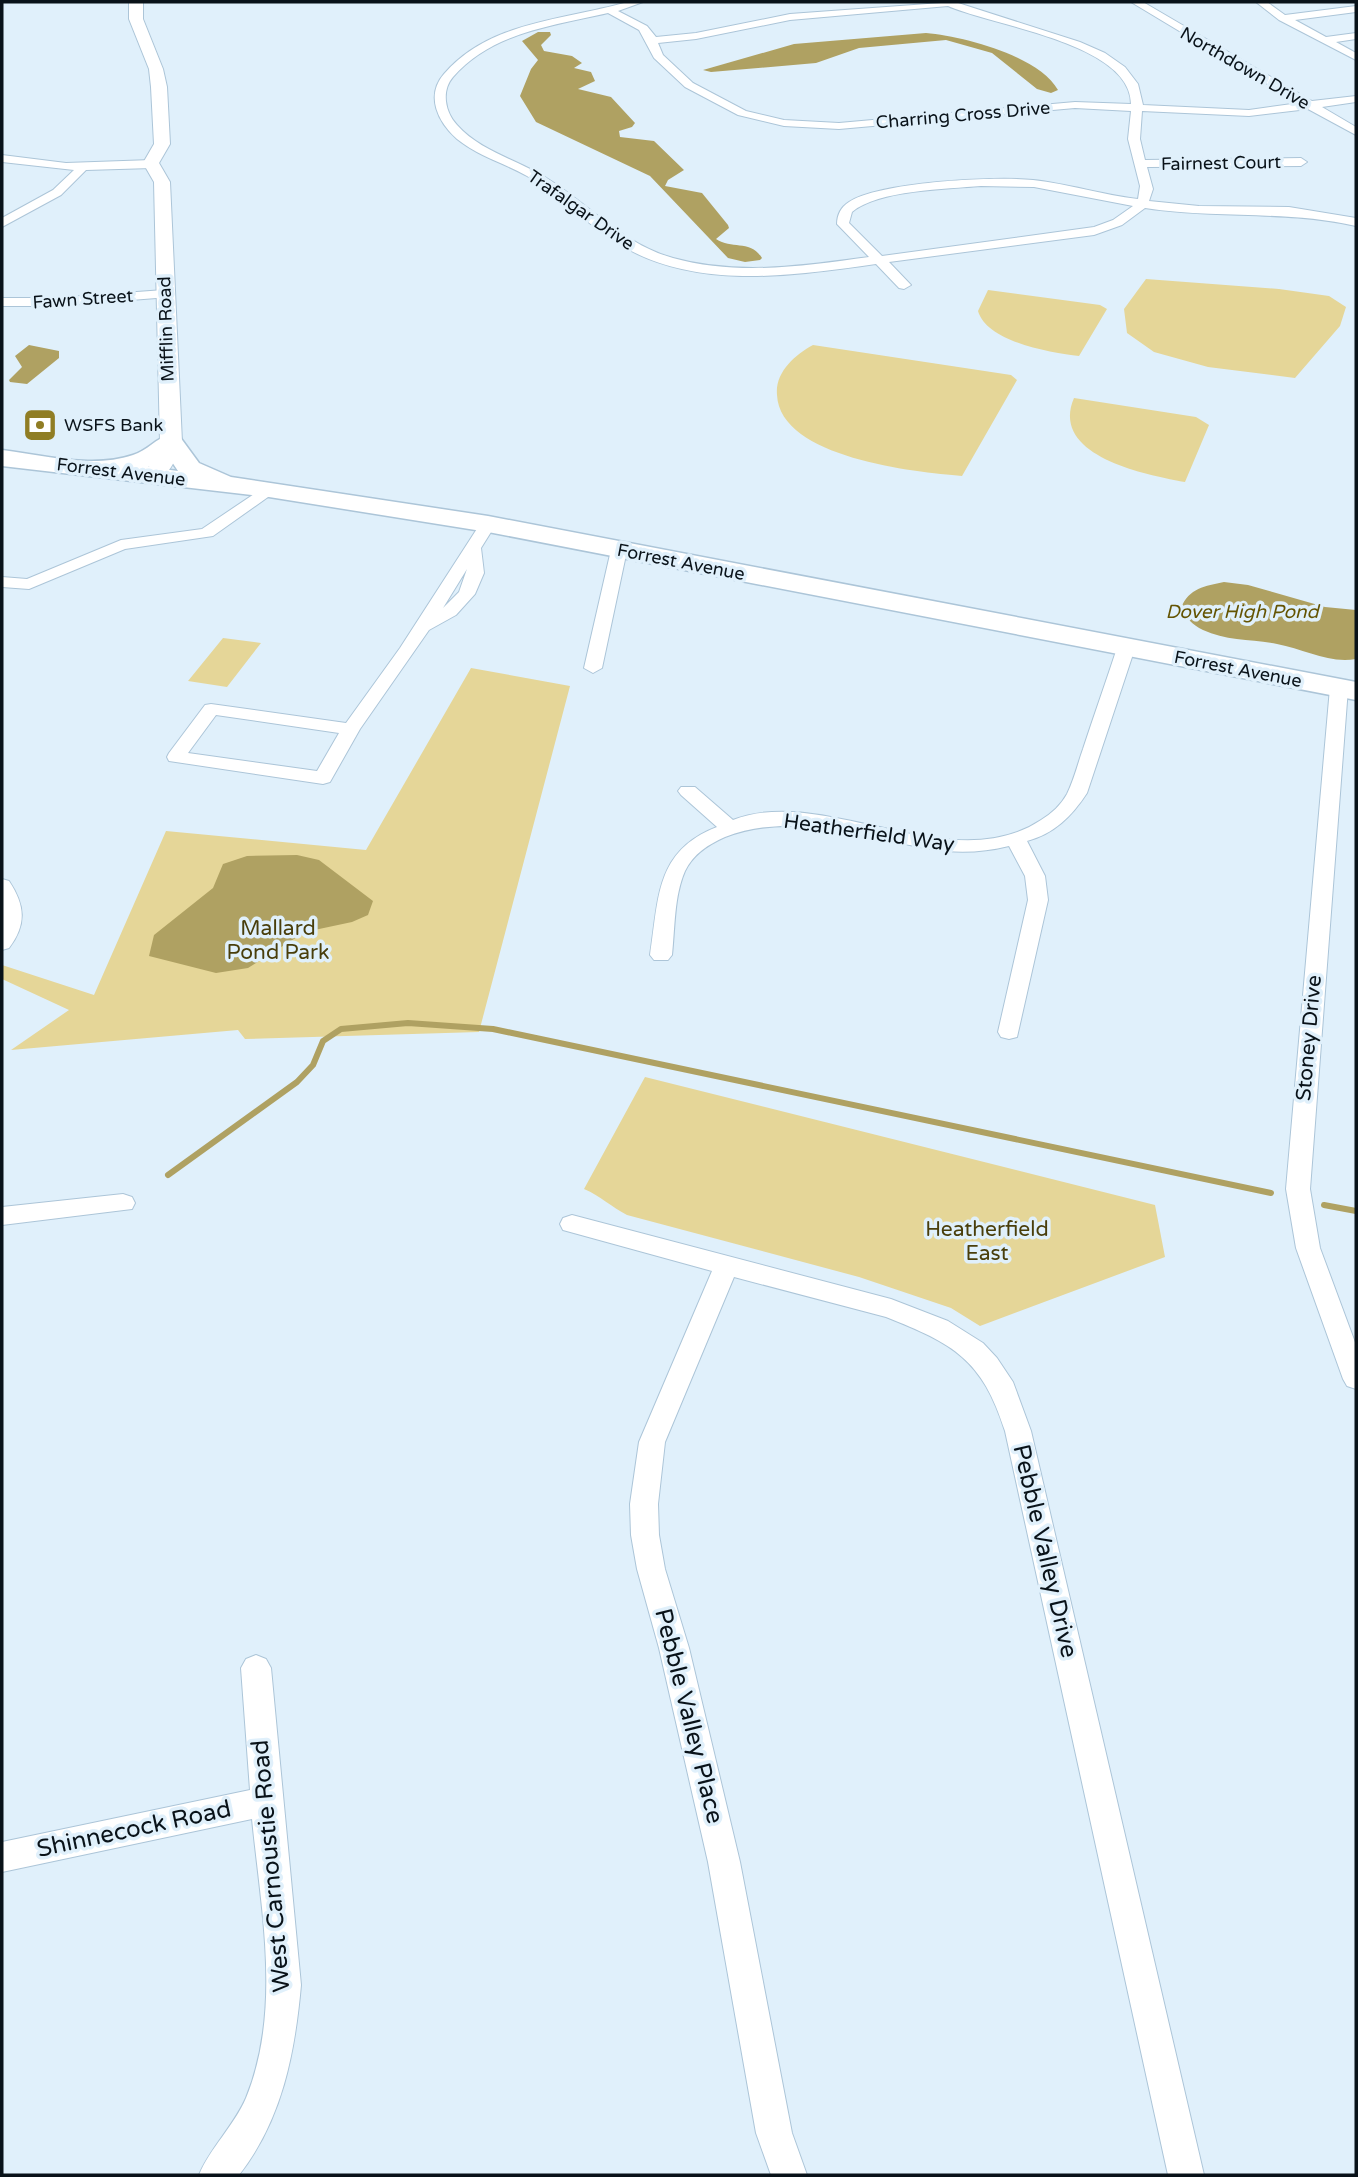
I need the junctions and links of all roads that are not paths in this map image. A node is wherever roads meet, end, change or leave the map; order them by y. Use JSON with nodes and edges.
{"nodes":[{"id":1,"x":136,"y":2,"type":"edge"},
{"id":2,"x":638,"y":2,"type":"edge"},
{"id":3,"x":1136,"y":2,"type":"edge"},
{"id":4,"x":1261,"y":2,"type":"edge"},
{"id":5,"x":948,"y":3,"type":"edge"},
{"id":6,"x":1356,"y":9,"type":"edge"},
{"id":7,"x":611,"y":11,"type":"junction"},
{"id":8,"x":1283,"y":18,"type":"junction"},
{"id":9,"x":1356,"y":36,"type":"edge"},
{"id":10,"x":1324,"y":40,"type":"junction"},
{"id":11,"x":652,"y":41,"type":"junction"},
{"id":12,"x":1356,"y":57,"type":"edge"},
{"id":13,"x":1356,"y":99,"type":"edge"},
{"id":14,"x":1310,"y":105,"type":"junction"},
{"id":15,"x":1136,"y":107,"type":"junction"},
{"id":16,"x":1356,"y":132,"type":"edge"},
{"id":17,"x":2,"y":158,"type":"edge"},
{"id":18,"x":1301,"y":162,"type":"dead end"},
{"id":19,"x":155,"y":163,"type":"junction"},
{"id":20,"x":1140,"y":164,"type":"junction"},
{"id":21,"x":82,"y":167,"type":"junction"},
{"id":22,"x":1140,"y":204,"type":"junction"},
{"id":23,"x":1356,"y":222,"type":"edge"},
{"id":24,"x":2,"y":223,"type":"edge"},
{"id":25,"x":880,"y":261,"type":"junction"},
{"id":26,"x":904,"y":285,"type":"dead end"},
{"id":27,"x":164,"y":294,"type":"junction"},
{"id":28,"x":2,"y":302,"type":"edge"},
{"id":29,"x":171,"y":442,"type":"junction"},
{"id":30,"x":2,"y":458,"type":"edge"},
{"id":31,"x":90,"y":469,"type":"junction"},
{"id":32,"x":152,"y":476,"type":"junction"},
{"id":33,"x":257,"y":488,"type":"junction"},
{"id":34,"x":480,"y":536,"type":"junction"},
{"id":35,"x":619,"y":550,"type":"junction"},
{"id":36,"x":2,"y":582,"type":"edge"},
{"id":37,"x":1126,"y":648,"type":"junction"},
{"id":38,"x":593,"y":668,"type":"dead end"},
{"id":39,"x":1347,"y":689,"type":"edge"},
{"id":40,"x":351,"y":729,"type":"junction"},
{"id":41,"x":688,"y":791,"type":"dead end"},
{"id":42,"x":729,"y":827,"type":"junction"},
{"id":43,"x":1016,"y":840,"type":"junction"},
{"id":44,"x":2,"y":885,"type":"edge"},
{"id":45,"x":2,"y":943,"type":"edge"},
{"id":46,"x":661,"y":955,"type":"dead end"},
{"id":47,"x":1009,"y":1032,"type":"dead end"},
{"id":48,"x":122,"y":1203,"type":"dead end"},
{"id":49,"x":2,"y":1216,"type":"edge"},
{"id":50,"x":572,"y":1224,"type":"dead end"},
{"id":51,"x":726,"y":1266,"type":"junction"},
{"id":52,"x":1356,"y":1378,"type":"edge"},
{"id":53,"x":256,"y":1668,"type":"dead end"},
{"id":54,"x":266,"y":1801,"type":"junction"},
{"id":55,"x":2,"y":1857,"type":"edge"},
{"id":56,"x":217,"y":2175,"type":"edge"},
{"id":57,"x":789,"y":2175,"type":"edge"},
{"id":58,"x":1186,"y":2175,"type":"edge"}],
"edges":[{"from":1,"to":19,"type":"main road","name":"Mifflin Road"},
{"from":2,"to":7,"type":"street","name":"Trafalgar Drive"},
{"from":3,"to":14,"type":"street","name":"Northdown Drive"},
{"from":4,"to":8,"type":"street"},
{"from":5,"to":11,"type":"street"},
{"from":5,"to":15,"type":"street"},
{"from":6,"to":8,"type":"street"},
{"from":7,"to":11,"type":"street","name":"Charring Cross Drive"},
{"from":7,"to":25,"type":"street","name":"Trafalgar Drive"},
{"from":8,"to":10,"type":"street"},
{"from":9,"to":10,"type":"street"},
{"from":10,"to":12,"type":"street"},
{"from":11,"to":15,"type":"street","name":"Charring Cross Drive"},
{"from":13,"to":14,"type":"street","name":"Charring Cross Drive"},
{"from":14,"to":15,"type":"street","name":"Charring Cross Drive"},
{"from":14,"to":16,"type":"street","name":"Northdown Drive"},
{"from":15,"to":20,"type":"street"},
{"from":17,"to":21,"type":"street"},
{"from":18,"to":20,"type":"street","name":"Fairnest Court"},
{"from":19,"to":21,"type":"street"},
{"from":19,"to":27,"type":"main road","name":"Mifflin Road"},
{"from":20,"to":22,"type":"street"},
{"from":21,"to":24,"type":"street"},
{"from":22,"to":23,"type":"street"},
{"from":22,"to":25,"type":"street","name":"Trafalgar Drive"},
{"from":22,"to":25,"type":"street"},
{"from":25,"to":26,"type":"street"},
{"from":27,"to":28,"type":"street","name":"Fawn Street"},
{"from":27,"to":29,"type":"main road","name":"Mifflin Road"},
{"from":29,"to":31,"type":"highway"},
{"from":29,"to":32,"type":"main road"},
{"from":29,"to":33,"type":"highway"},
{"from":30,"to":31,"type":"highway","name":"Forrest Avenue"},
{"from":31,"to":32,"type":"highway","name":"Forrest Avenue"},
{"from":32,"to":33,"type":"highway","name":"Forrest Avenue"},
{"from":33,"to":34,"type":"highway","name":"Forrest Avenue"},
{"from":33,"to":36,"type":"street"},
{"from":34,"to":35,"type":"highway","name":"Forrest Avenue"},
{"from":34,"to":40,"type":"street"},
{"from":35,"to":37,"type":"highway","name":"Forrest Avenue"},
{"from":35,"to":38,"type":"street"},
{"from":37,"to":39,"type":"highway","name":"Forrest Avenue"},
{"from":37,"to":43,"type":"street","name":"Heatherfield Way"},
{"from":39,"to":52,"type":"street","name":"Stoney Drive"},
{"from":40,"to":40,"type":"street"},
{"from":41,"to":42,"type":"street"},
{"from":42,"to":43,"type":"street","name":"Heatherfield Way"},
{"from":42,"to":46,"type":"street","name":"Heatherfield Way"},
{"from":43,"to":47,"type":"street"},
{"from":44,"to":45,"type":"street"},
{"from":48,"to":49,"type":"street"},
{"from":50,"to":51,"type":"street","name":"Pebble Valley Drive"},
{"from":51,"to":57,"type":"street","name":"Pebble Valley Place"},
{"from":51,"to":58,"type":"street","name":"Pebble Valley Drive"},
{"from":53,"to":54,"type":"street","name":"West Carnoustie Road"},
{"from":54,"to":55,"type":"street","name":"Shinnecock Road"},
{"from":54,"to":56,"type":"street","name":"West Carnoustie Road"}]}
